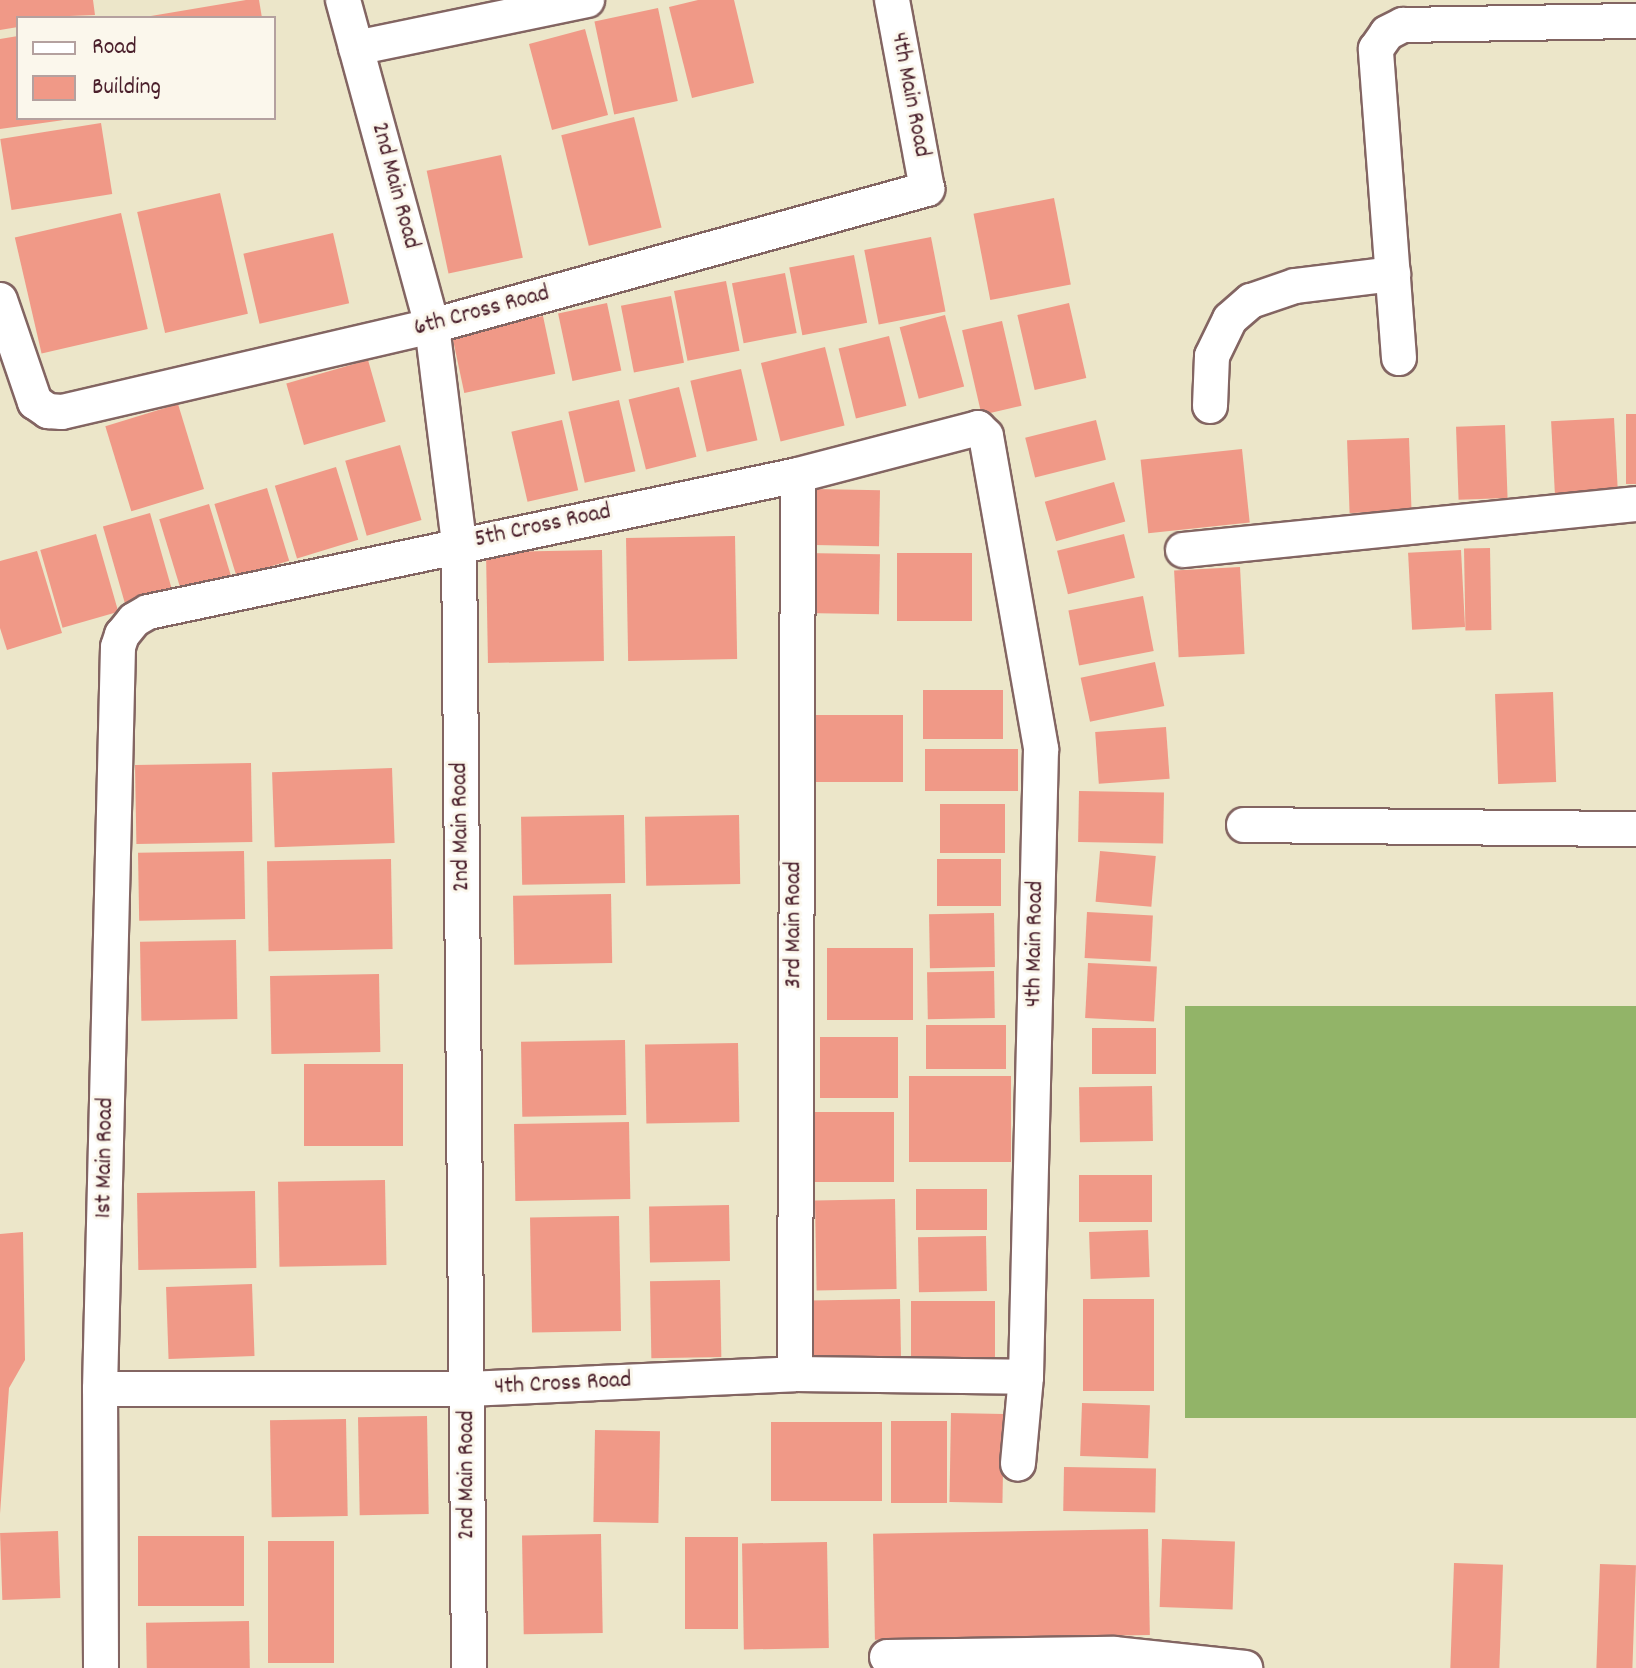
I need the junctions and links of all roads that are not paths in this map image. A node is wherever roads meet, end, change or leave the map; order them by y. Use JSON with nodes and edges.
{"nodes":[{"id":1,"x":343,"y":0,"type":"edge"},
{"id":2,"x":587,"y":0,"type":"edge"},
{"id":3,"x":892,"y":0,"type":"edge"},
{"id":4,"x":1636,"y":21,"type":"edge"},
{"id":5,"x":356,"y":48,"type":"junction"},
{"id":6,"x":927,"y":189,"type":"joint"},
{"id":7,"x":1393,"y":274,"type":"junction"},
{"id":8,"x":0,"y":300,"type":"edge"},
{"id":9,"x":432,"y":326,"type":"junction"},
{"id":10,"x":1399,"y":358,"type":"dead end"},
{"id":11,"x":1210,"y":406,"type":"dead end"},
{"id":12,"x":983,"y":429,"type":"joint"},
{"id":13,"x":798,"y":475,"type":"junction"},
{"id":14,"x":1636,"y":504,"type":"edge"},
{"id":15,"x":459,"y":544,"type":"junction"},
{"id":16,"x":1183,"y":550,"type":"dead end"},
{"id":17,"x":118,"y":647,"type":"joint"},
{"id":18,"x":1244,"y":825,"type":"dead end"},
{"id":19,"x":1636,"y":829,"type":"edge"},
{"id":20,"x":795,"y":1374,"type":"junction"},
{"id":21,"x":1026,"y":1377,"type":"junction"},
{"id":22,"x":100,"y":1389,"type":"junction"},
{"id":23,"x":468,"y":1389,"type":"junction"},
{"id":24,"x":1018,"y":1464,"type":"dead end"},
{"id":25,"x":887,"y":1657,"type":"dead end"},
{"id":26,"x":101,"y":1668,"type":"edge"},
{"id":27,"x":469,"y":1668,"type":"edge"},
{"id":28,"x":1237,"y":1668,"type":"edge"},
{"id":29,"x":1245,"y":1668,"type":"edge"}],
"edges":[{"from":1,"to":5,"type":"street","name":"2nd Main Road"},
{"from":2,"to":5,"type":"street"},
{"from":3,"to":6,"type":"street","name":"4th Main Road"},
{"from":4,"to":7,"type":"street"},
{"from":5,"to":9,"type":"street","name":"2nd Main Road"},
{"from":6,"to":9,"type":"street","name":"6th Cross Road"},
{"from":7,"to":10,"type":"street"},
{"from":7,"to":11,"type":"street"},
{"from":8,"to":9,"type":"street","name":"6th Cross Road"},
{"from":9,"to":15,"type":"street","name":"2nd Main Road"},
{"from":12,"to":13,"type":"street","name":"5th Cross Road"},
{"from":12,"to":21,"type":"street","name":"4th Main Road"},
{"from":13,"to":15,"type":"street","name":"5th Cross Road"},
{"from":13,"to":20,"type":"street","name":"3rd Main Road"},
{"from":14,"to":16,"type":"street"},
{"from":15,"to":17,"type":"street","name":"5th Cross Road"},
{"from":15,"to":23,"type":"street","name":"2nd Main Road"},
{"from":17,"to":22,"type":"street","name":"1st Main Road"},
{"from":18,"to":19,"type":"street"},
{"from":20,"to":21,"type":"street","name":"4th Cross Road"},
{"from":20,"to":23,"type":"street","name":"4th Cross Road"},
{"from":21,"to":24,"type":"street","name":"4th Main Road"},
{"from":22,"to":23,"type":"street","name":"4th Cross Road"},
{"from":22,"to":26,"type":"street","name":"1st Main Road"},
{"from":23,"to":27,"type":"street","name":"2nd Main Road"},
{"from":25,"to":28,"type":"street"},
{"from":28,"to":29,"type":"street"}]}
